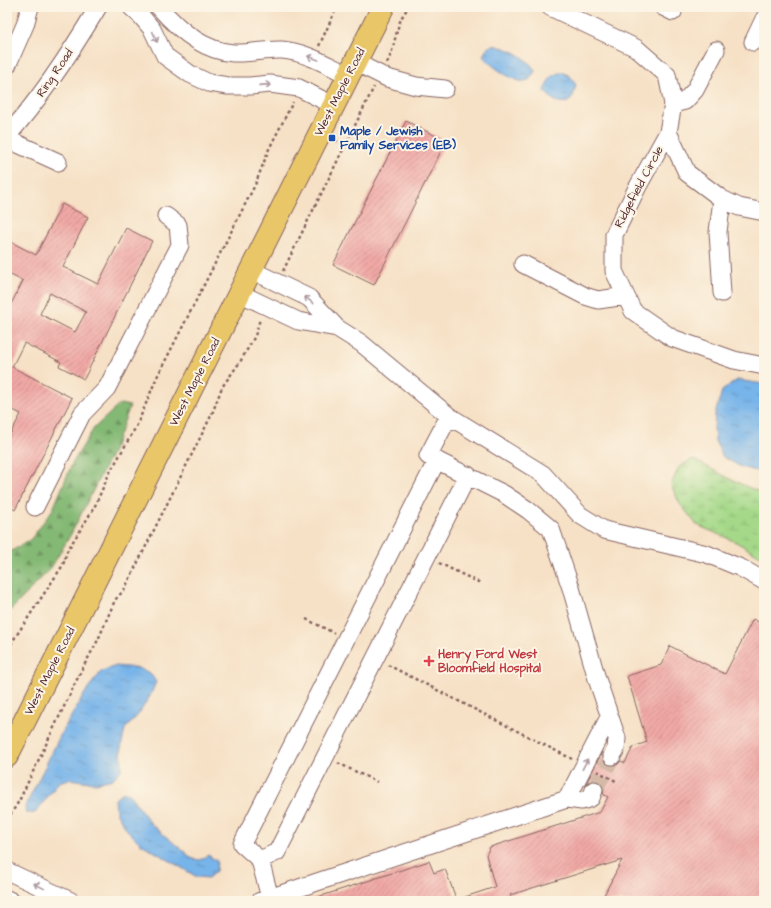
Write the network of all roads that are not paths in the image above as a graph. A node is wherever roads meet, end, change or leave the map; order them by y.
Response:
1 (30, 7) edge
2 (98, 7) edge
3 (131, 7) edge
4 (159, 7) edge
5 (383, 7) edge
6 (550, 7) edge
7 (764, 19) edge
8 (753, 42) dead end
9 (716, 50) dead end
10 (7, 66) edge
11 (352, 69) junction
12 (444, 89) dead end
13 (673, 104) junction
14 (333, 105) junction
15 (668, 132) junction
16 (7, 138) edge
17 (58, 162) dead end
18 (722, 199) junction
19 (764, 212) edge
20 (166, 216) dead end
21 (523, 264) dead end
22 (251, 270) junction
23 (239, 293) junction
24 (722, 293) dead end
25 (626, 296) junction
26 (336, 328) junction
27 (764, 366) edge
28 (449, 416) junction
29 (437, 460) junction
30 (468, 475) junction
31 (35, 507) dead end
32 (764, 581) edge
33 (610, 717) junction
34 (7, 756) edge
35 (612, 756) tunnel mouth
36 (594, 790) tunnel mouth
37 (567, 799) junction
38 (260, 860) junction
39 (7, 871) edge
40 (7, 899) edge
41 (265, 899) edge
42 (65, 900) edge
43 (11, 901) edge

1 - 10 street
2 - 16 street, Ring Road
3 -> 14 street
11 -> 4 street
5 - 11 main road, West Maple Road
6 - 13 street, Ridgefield Circle
7 - 8 street
9 - 13 street
11 - 12 street
11 - 14 main road, West Maple Road
13 - 15 street, Ridgefield Circle
14 - 22 main road, West Maple Road
15 - 18 street, Ridgefield Circle
15 - 25 street, Ridgefield Circle
16 - 17 street
18 - 19 street, Ridgefield Circle
18 - 24 street
20 - 31 street
21 - 25 street
22 - 23 main road, West Maple Road
26 -> 22 street
23 - 26 street
23 - 34 main road, West Maple Road
25 - 27 street, Ridgefield Circle
26 - 28 street
28 - 29 street
28 - 32 street
29 - 30 street
29 - 38 street
30 - 33 street
30 - 38 street
33 - 35 street
37 -> 33 street
36 - 37 street
37 - 41 street
38 - 41 street
42 -> 39 street
40 - 43 street

